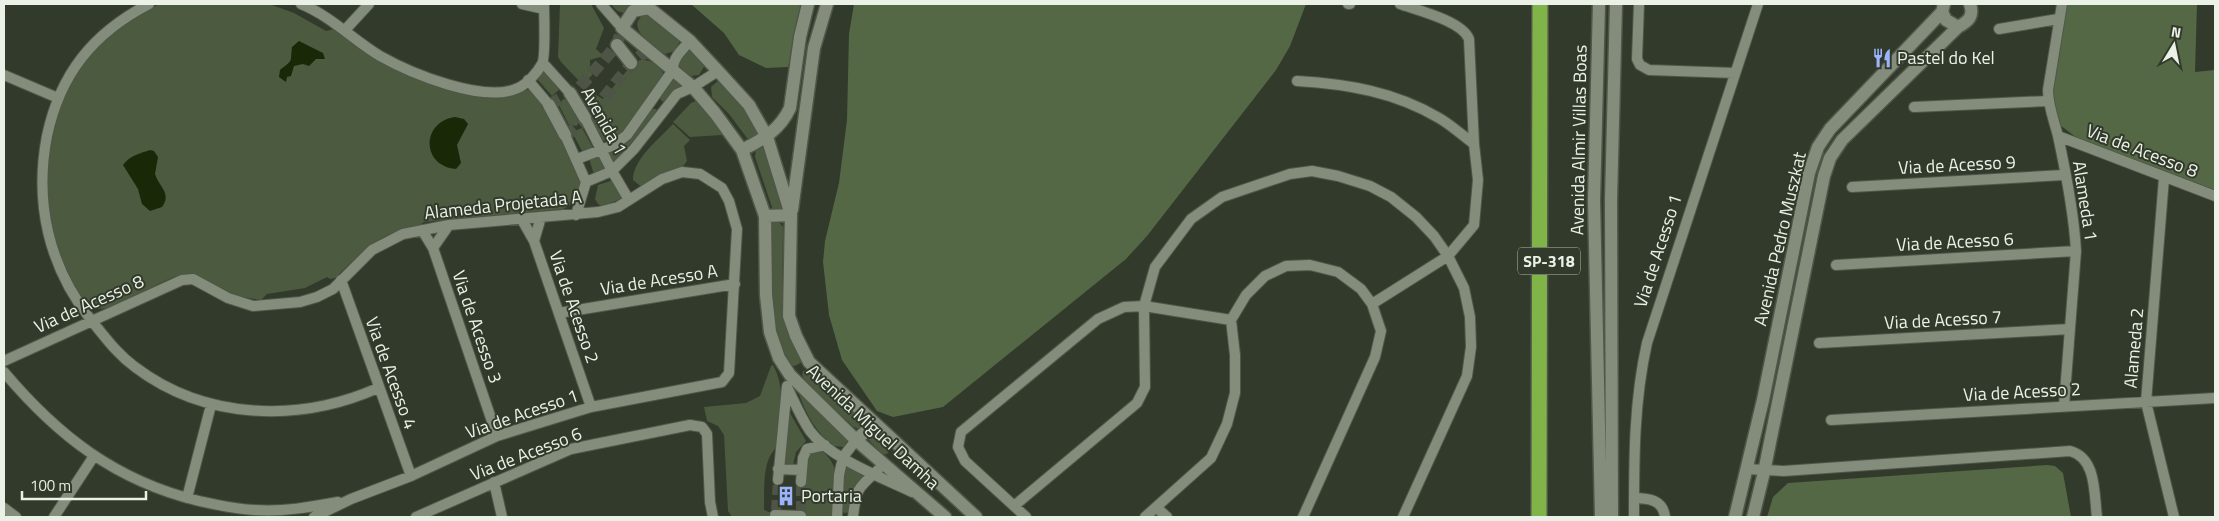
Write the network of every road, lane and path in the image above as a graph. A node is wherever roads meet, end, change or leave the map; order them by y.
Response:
1 (148, 4) edge
2 (301, 4) edge
3 (369, 4) edge
4 (522, 4) edge
5 (601, 4) edge
6 (808, 4) edge
7 (827, 4) edge
8 (1400, 4) edge
9 (1540, 4) edge
10 (1548, 4) edge
11 (1599, 4) edge
12 (1616, 4) edge
13 (1639, 4) edge
14 (1758, 4) edge
15 (1983, 4) edge
16 (2062, 4) edge
17 (647, 6) edge
18 (544, 7) edge
19 (1943, 8) edge
20 (1971, 9) edge
21 (2058, 19) junction
22 (1958, 27) junction
23 (622, 28) junction
24 (1999, 29) dead end
25 (345, 30) junction
26 (690, 41) junction
27 (617, 45) dead end
28 (543, 63) junction
29 (631, 63) dead end
30 (672, 70) junction
31 (718, 70) junction
32 (1735, 73) junction
33 (4, 75) edge
34 (528, 80) junction
35 (1297, 82) dead end
36 (693, 87) junction
37 (570, 93) joint
38 (58, 98) junction
39 (2048, 101) junction
40 (652, 102) junction
41 (549, 105) joint
42 (1914, 107) dead end
43 (665, 110) junction
44 (585, 118) joint
45 (565, 135) joint
46 (2058, 136) junction
47 (767, 137) junction
48 (1474, 144) junction
49 (600, 148) junction
50 (742, 150) junction
51 (577, 159) junction
52 (612, 171) junction
53 (2064, 175) junction
54 (2164, 178) junction
55 (586, 182) junction
56 (1852, 187) dead end
57 (2215, 196) edge
58 (629, 200) junction
59 (576, 215) junction
60 (791, 215) junction
61 (765, 216) junction
62 (541, 217) junction
63 (521, 218) junction
64 (449, 225) junction
65 (422, 230) junction
66 (534, 241) junction
67 (433, 248) junction
68 (2076, 251) junction
69 (1448, 256) junction
70 (1836, 265) dead end
71 (188, 278) joint
72 (341, 280) junction
73 (735, 284) junction
74 (1372, 304) junction
75 (1144, 306) junction
76 (559, 313) junction
77 (91, 320) junction
78 (1232, 320) junction
79 (2070, 329) junction
80 (1819, 343) dead end
81 (4, 361) edge
82 (809, 362) junction
83 (4, 372) edge
84 (788, 381) junction
85 (378, 388) junction
86 (2215, 398) edge
87 (2146, 402) junction
88 (211, 405) junction
89 (2064, 406) junction
90 (591, 407) junction
91 (1831, 420) dead end
92 (874, 424) junction
93 (497, 436) junction
94 (856, 440) junction
95 (825, 445) junction
96 (900, 448) junction
97 (94, 456) junction
98 (843, 458) junction
99 (885, 464) junction
100 (778, 469) junction
101 (1746, 469) junction
102 (802, 470) junction
103 (1764, 472) junction
104 (874, 474) junction
105 (411, 476) junction
106 (778, 480) tunnel mouth
107 (494, 482) junction
108 (801, 482) tunnel mouth
109 (923, 497) junction
110 (187, 498) junction
111 (1634, 498) junction
112 (351, 499) junction
113 (1014, 506) junction
114 (4, 508) edge
115 (1156, 508) junction
116 (237, 513) edge
117 (775, 514) edge
118 (801, 515) edge
119 (16, 517) edge
120 (54, 517) edge
121 (314, 517) edge
122 (416, 517) edge
123 (502, 517) edge
124 (713, 517) edge
125 (839, 517) edge
126 (852, 517) edge
127 (945, 517) edge
128 (976, 517) edge
129 (1026, 517) edge
130 (1145, 517) edge
131 (1167, 517) edge
132 (1303, 517) edge
133 (1403, 517) edge
134 (1539, 517) edge
135 (1548, 517) edge
136 (1601, 517) edge
137 (1612, 517) edge
138 (1634, 517) edge
139 (1665, 517) edge
140 (1735, 517) edge
141 (1753, 517) edge
142 (2097, 517) edge
143 (2174, 517) edge

1 - 38 street
2 - 25 street
3 - 25 street
4 - 18 street
5 - 23 street, Avenida Miguel Damha
6 - 47 street
7 - 60 street
8 - 48 street
9 - 134 highway, SP-318
10 - 135 highway, SP-318
11 - 136 street, Avenida Almir Villas Boas
12 - 137 street, Avenida Almir Villas Boas
13 - 32 street
14 - 32 street, Via de Acesso 1
15 - 20 street, Avenida Pedro Muszkat
16 - 21 street, Alameda 1
17 - 23 street
17 - 26 street, Avenida Miguel Damha
18 - 28 street
19 - 22 street
19 - 101 street, Avenida Pedro Muszkat
20 - 22 street, Avenida Pedro Muszkat
21 - 24 street
21 - 39 street, Alameda 1
22 - 103 street, Avenida Pedro Muszkat
23 - 30 street, Avenida Miguel Damha
25 - 34 street
26 - 30 street
26 - 31 street, Avenida Miguel Damha
27 - 29 street
28 - 34 street
28 - 37 street, Avenida 1
30 - 36 street, Avenida Miguel Damha
30 - 40 street
31 - 36 street
31 - 47 street, Avenida Miguel Damha
32 - 111 street, Via de Acesso 1
33 - 38 street
34 - 41 street
35 - 48 street
36 - 43 street
36 - 50 street, Avenida Miguel Damha
37 - 44 street, Avenida 1
38 - 77 street
39 - 42 street
39 - 46 street, Alameda 1
40 - 43 street
40 - 49 street
41 - 45 street
43 - 52 street
44 - 49 street, Avenida 1
45 - 51 street
46 - 53 street, Alameda 1
46 - 54 street, Via de Acesso 8
47 - 50 street
47 - 60 street, Avenida Miguel Damha
48 - 69 street
49 - 51 street
49 - 52 street, Avenida 1
50 - 61 street, Avenida Miguel Damha
51 - 55 street
52 - 55 street
52 - 58 street, Avenida 1
53 - 56 street, Via de Acesso 9
53 - 68 street, Alameda 1
54 - 57 street, Via de Acesso 8
54 - 87 street, Alameda 2
55 - 59 street
58 - 59 street, Alameda Projetada A
58 - 73 street, Alameda Projetada A
59 - 62 street, Alameda Projetada A
60 - 61 street
60 - 82 street, Avenida Miguel Damha
61 - 84 street, Avenida Miguel Damha
62 - 63 street, Alameda Projetada A
62 - 66 street
63 - 64 street, Alameda Projetada A
63 - 66 street, Via de Acesso 2
64 - 65 street, Alameda Projetada A
64 - 67 street
65 - 67 street, Via de Acesso 3
65 - 72 street, Alameda Projetada A
66 - 76 street, Via de Acesso 2
67 - 93 street, Via de Acesso 3
68 - 70 street, Via de Acesso 6
68 - 79 street, Alameda 1
69 - 74 street
69 - 75 street
69 - 133 street
71 - 72 street, Alameda Projetada A
71 - 77 street, Via de Acesso 8
72 - 85 street, Via de Acesso 4
73 - 76 street, Via de Acesso A
73 - 90 street, Via de Acesso 1
74 - 78 street
74 - 132 street
75 - 78 street
75 - 113 street
75 - 113 street
76 - 90 street, Via de Acesso 2
77 - 81 street, Via de Acesso 8
77 - 88 street
78 - 115 street
79 - 80 street, Via de Acesso 7
79 - 89 street, Alameda 1
82 - 84 street
82 - 92 street, Avenida Miguel Damha
83 - 97 street
84 - 94 street, Avenida Miguel Damha
84 - 95 street
84 - 100 street
85 - 88 street
85 - 105 street, Via de Acesso 4
86 - 87 street, Via de Acesso 2
87 - 89 street, Via de Acesso 2
87 - 143 street, Alameda 2
88 - 110 street
89 - 91 street, Via de Acesso 2
90 - 93 street, Via de Acesso 1
92 - 94 street
92 - 96 street, Avenida Miguel Damha
93 - 105 street, Via de Acesso 1
94 - 98 street
94 - 99 street, Avenida Miguel Damha
95 - 98 street
95 - 102 street
96 - 99 street
96 - 128 street, Avenida Miguel Damha
97 - 110 street
97 - 120 street
98 - 104 street
98 - 125 street
99 - 104 street
99 - 109 street, Avenida Miguel Damha
100 - 102 street
100 - 106 street
101 - 103 street
101 - 140 street, Avenida Pedro Muszkat
102 - 108 street
103 - 141 street, Avenida Pedro Muszkat
103 - 142 street
104 - 109 street
104 - 126 street
105 - 112 street, Via de Acesso 1
107 - 122 street, Via de Acesso 6
107 - 123 street
107 - 124 street, Via de Acesso 6
109 - 127 street, Avenida Miguel Damha
110 - 116 street
111 - 138 street, Via de Acesso 1
111 - 139 street
112 - 116 street
112 - 121 street, Via de Acesso 1
113 - 129 street
114 - 119 street
115 - 130 street
115 - 131 street
117 - 118 street

